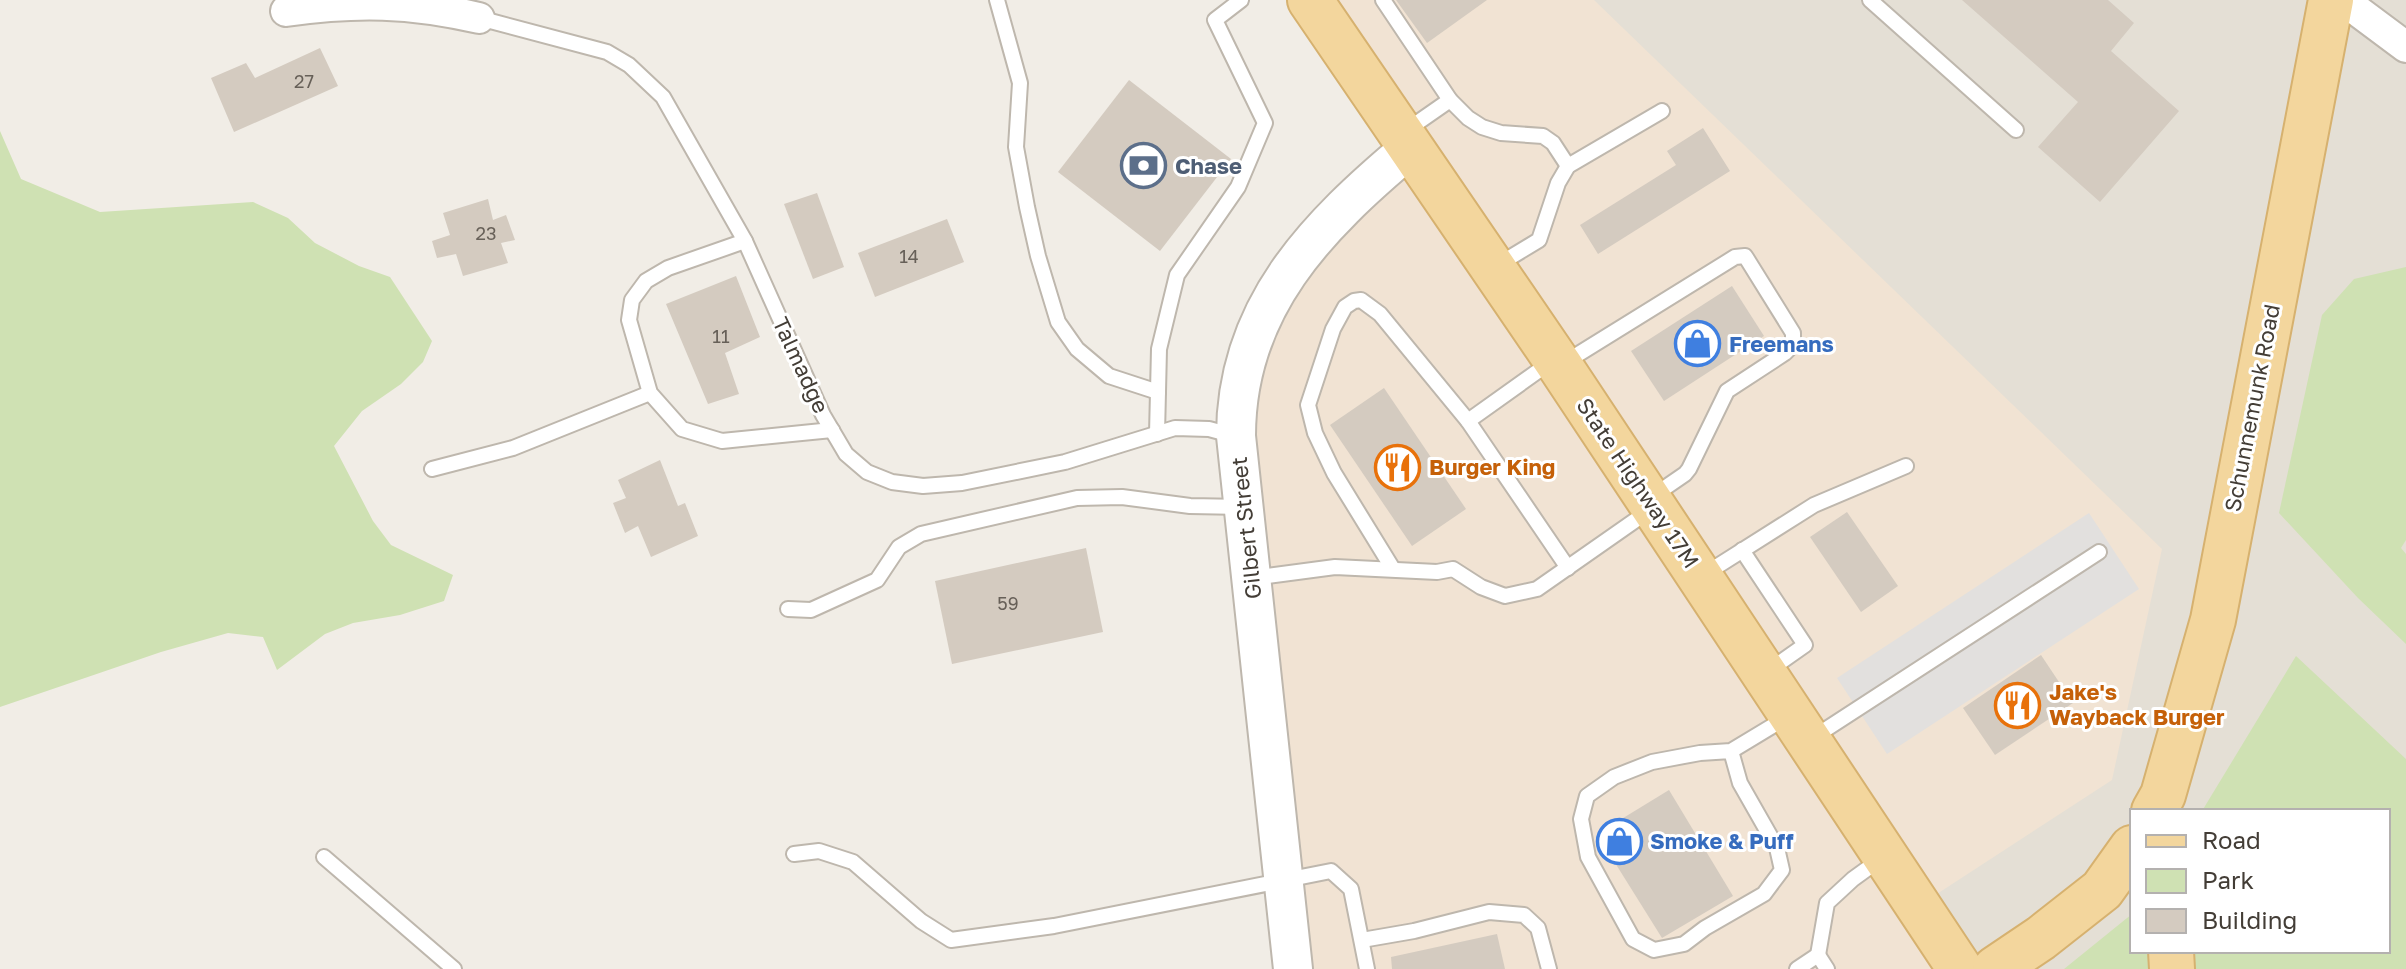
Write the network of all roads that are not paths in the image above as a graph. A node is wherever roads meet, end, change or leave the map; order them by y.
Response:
1 (997, 0) edge
2 (1241, 0) edge
3 (1310, 0) edge
4 (1383, 0) edge
5 (1870, 0) edge
6 (2331, 0) edge
7 (2343, 0) edge
8 (286, 11) dead end
9 (479, 18) joint
10 (2406, 47) edge
11 (1450, 100) junction
12 (1662, 111) dead end
13 (2016, 130) dead end
14 (1405, 141) junction
15 (1568, 166) junction
16 (745, 241) junction
17 (1492, 268) junction
18 (1558, 362) junction
19 (1158, 392) junction
20 (650, 393) junction
21 (1468, 421) junction
22 (832, 430) junction
23 (1157, 434) junction
24 (1236, 436) junction
25 (1906, 466) dead end
26 (432, 469) dead end
27 (1652, 503) junction
28 (1243, 507) junction
29 (1742, 550) junction
30 (2099, 552) dead end
31 (1568, 568) junction
32 (1393, 569) junction
33 (1701, 577) junction
34 (1251, 578) junction
35 (788, 609) dead end
36 (1765, 673) junction
37 (1801, 726) junction
38 (1731, 751) junction
39 (2161, 806) edge
40 (2130, 851) edge
41 (794, 854) dead end
42 (1886, 856) junction
43 (324, 857) dead end
44 (1284, 879) junction
45 (1362, 940) junction
46 (1818, 955) junction
47 (454, 969) edge
48 (1293, 969) edge
49 (1367, 969) edge
50 (1549, 969) edge
51 (1797, 969) edge
52 (1827, 969) edge
53 (1960, 969) edge
54 (1995, 969) edge

1 - 19 lane
2 - 19 lane
3 - 14 main road, State Highway 17M
4 - 11 lane
5 - 13 lane
6 - 39 main road, Schunnemunk Road
7 - 10 street
8 - 9 street
9 - 16 lane, Talmadge
11 - 14 lane
11 - 15 lane
12 - 15 lane
14 - 17 main road, State Highway 17M
14 - 24 street, Gilbert Street
15 - 17 lane
16 - 20 lane
16 - 22 lane, Talmadge
17 - 18 main road, State Highway 17M
18 - 21 lane
18 - 27 main road, State Highway 17M
18 - 27 lane
19 - 23 lane
20 - 22 lane
20 - 26 lane
21 - 31 lane
21 - 32 lane
22 - 23 lane, Talmadge
23 - 24 lane, Talmadge
24 - 28 street, Gilbert Street
25 - 29 lane
27 - 31 lane
27 - 33 main road, State Highway 17M
28 - 34 street, Gilbert Street
28 - 35 lane
29 - 33 lane
29 - 36 lane
30 - 37 lane
31 - 32 lane
32 - 34 lane
33 - 36 main road, State Highway 17M
34 - 44 street, Gilbert Street
36 - 37 main road, State Highway 17M
37 - 38 lane
37 - 42 main road, State Highway 17M
38 - 38 lane
40 - 54 main road
41 - 44 lane
42 - 46 lane
42 - 53 main road, State Highway 17M
43 - 47 lane
44 - 45 lane
44 - 48 street, Gilbert Street
45 - 49 lane
45 - 50 lane
46 - 51 lane
46 - 52 lane

